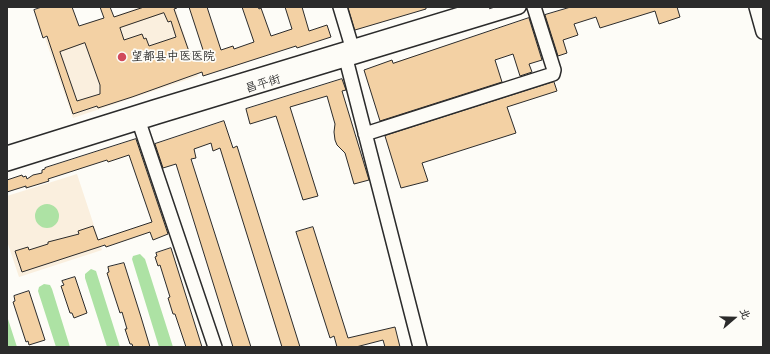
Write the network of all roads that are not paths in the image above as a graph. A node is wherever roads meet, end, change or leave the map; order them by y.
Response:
1 (340, 7) edge
2 (483, 7) edge
3 (519, 7) edge
4 (534, 7) edge
5 (756, 7) edge
6 (763, 32) edge
7 (352, 47) junction
8 (346, 60) junction
9 (140, 122) junction
10 (365, 134) junction
11 (7, 153) edge
12 (7, 164) edge
13 (215, 347) edge
14 (420, 347) edge

1 - 7 street
2 - 7 street, 昌平街
3 - 8 street, 昌平街
4 - 10 street
5 - 6 street
7 - 11 street, 昌平街
8 - 9 street, 昌平街
8 - 10 street
9 - 12 street, 昌平街
9 - 13 street
10 - 14 street

